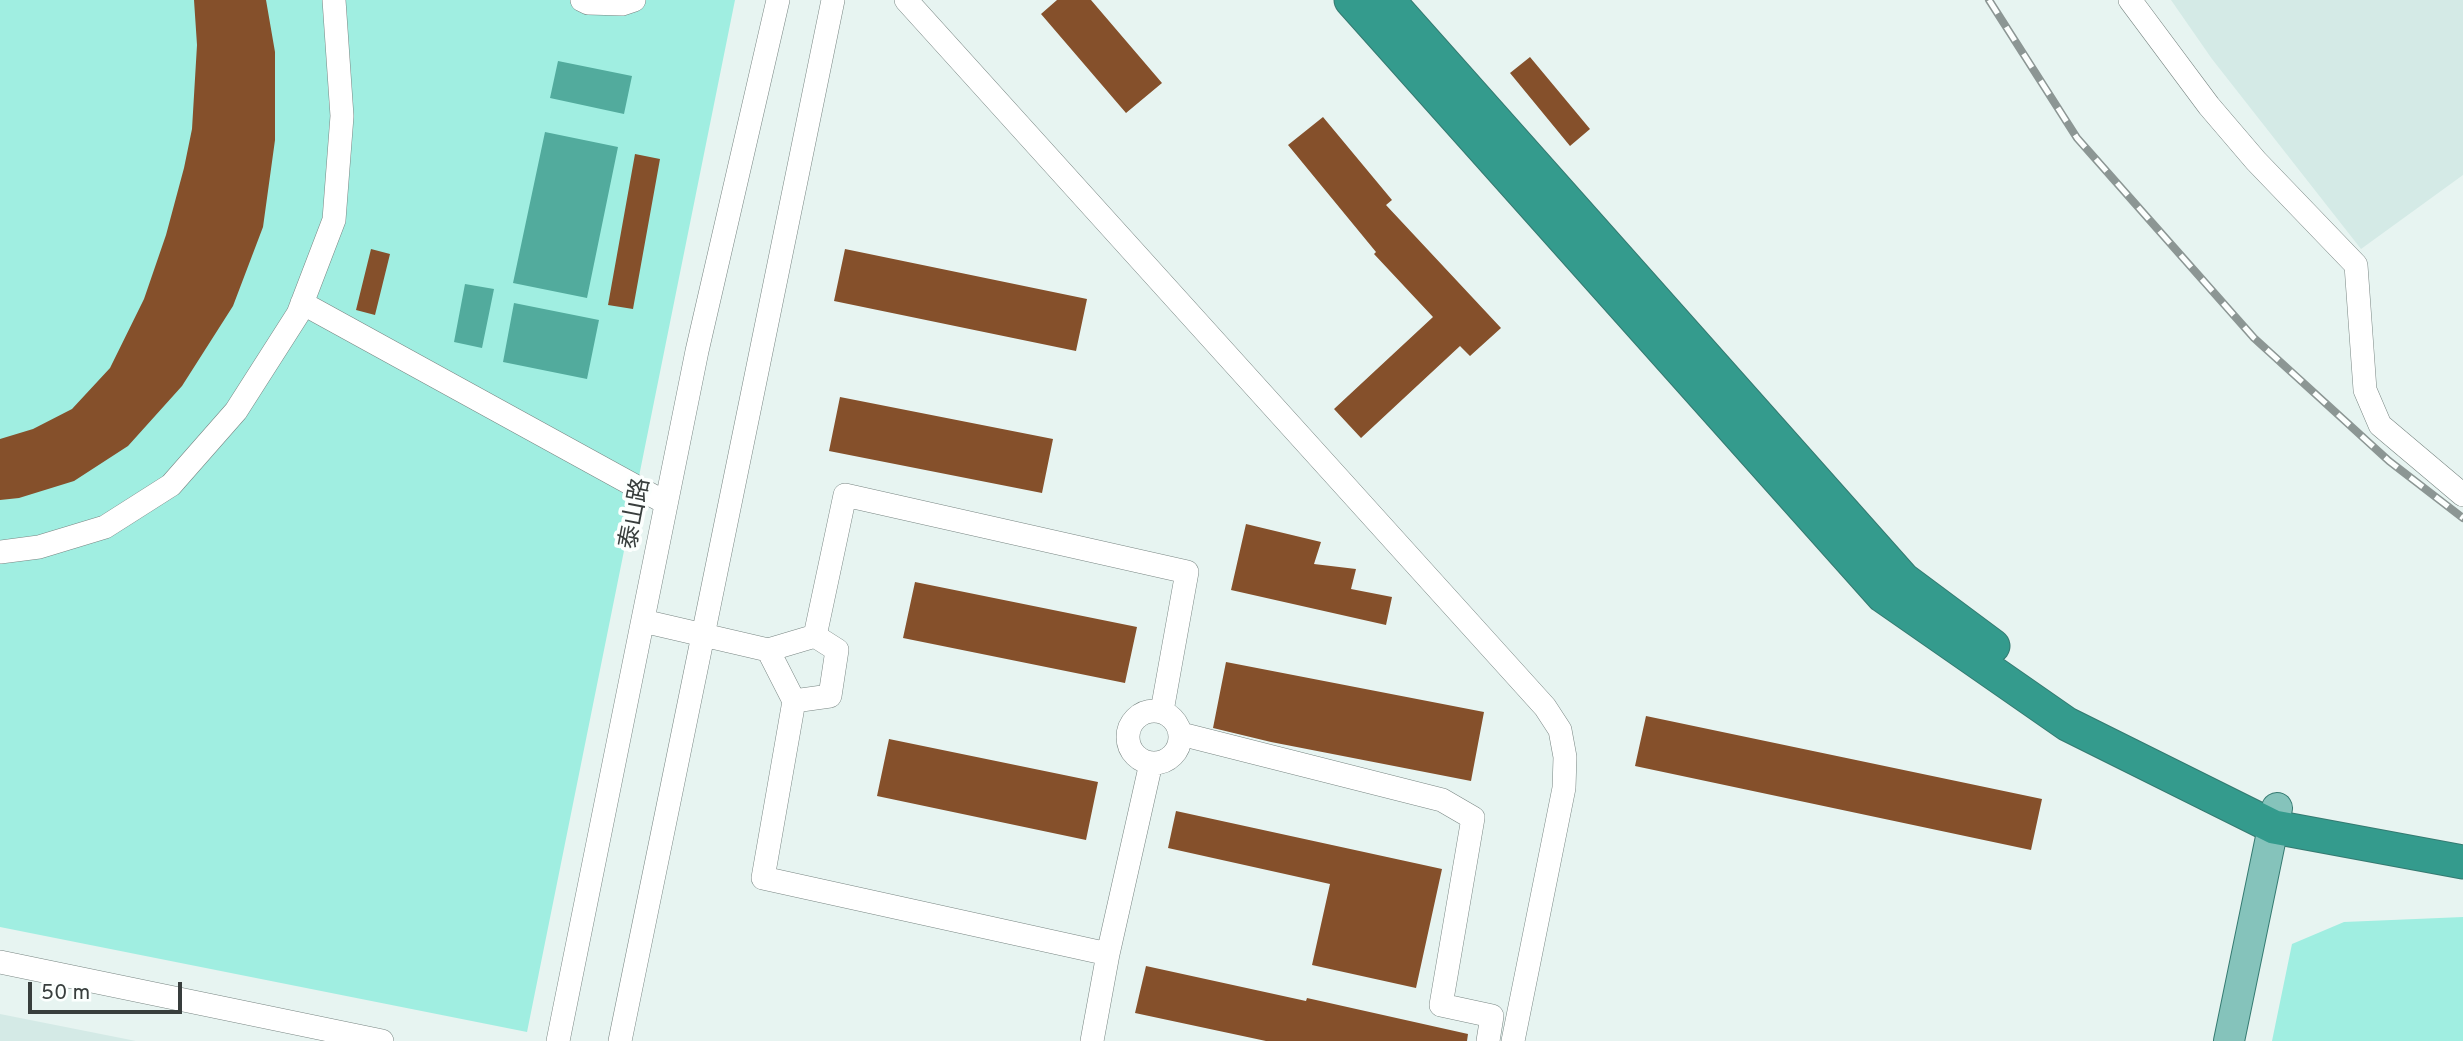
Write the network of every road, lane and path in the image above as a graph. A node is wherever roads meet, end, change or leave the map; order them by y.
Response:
1 (334, 0) edge
2 (582, 0) edge
3 (634, 0) edge
4 (778, 0) edge
5 (833, 0) edge
6 (906, 0) edge
7 (1351, 0) edge
8 (1388, 0) edge
9 (2130, 0) edge
10 (302, 303) junction
11 (2463, 495) edge
12 (666, 503) junction
13 (0, 552) edge
14 (643, 621) junction
15 (703, 634) junction
16 (815, 636) junction
17 (768, 650) junction
18 (794, 701) junction
19 (1162, 711) junction
20 (1181, 734) junction
21 (1151, 763) junction
22 (2284, 819) junction
23 (2463, 862) edge
24 (1108, 954) junction
25 (0, 962) edge
26 (382, 1041) edge
27 (558, 1041) edge
28 (620, 1041) edge
29 (1092, 1041) edge
30 (1488, 1041) edge
31 (1513, 1041) edge
32 (2229, 1041) edge
33 (2246, 1041) edge

1 - 10 street
2 - 3 street
4 - 12 street, 泰山路
5 - 15 street
6 - 31 street
7 - 22 highway
8 - 22 highway
9 - 11 street
10 - 12 street
10 - 13 street
12 - 14 street, 泰山路
14 - 15 street
14 - 27 street, 泰山路
15 - 17 street
15 - 28 street
16 - 17 street
16 - 18 street
16 - 19 street
17 - 18 street
18 - 24 street
19 - 20 street
19 - 21 street
20 - 21 street
20 - 30 street
21 - 24 street
22 - 23 highway
22 - 32 main road
22 - 33 main road
24 - 29 street
25 - 26 street

